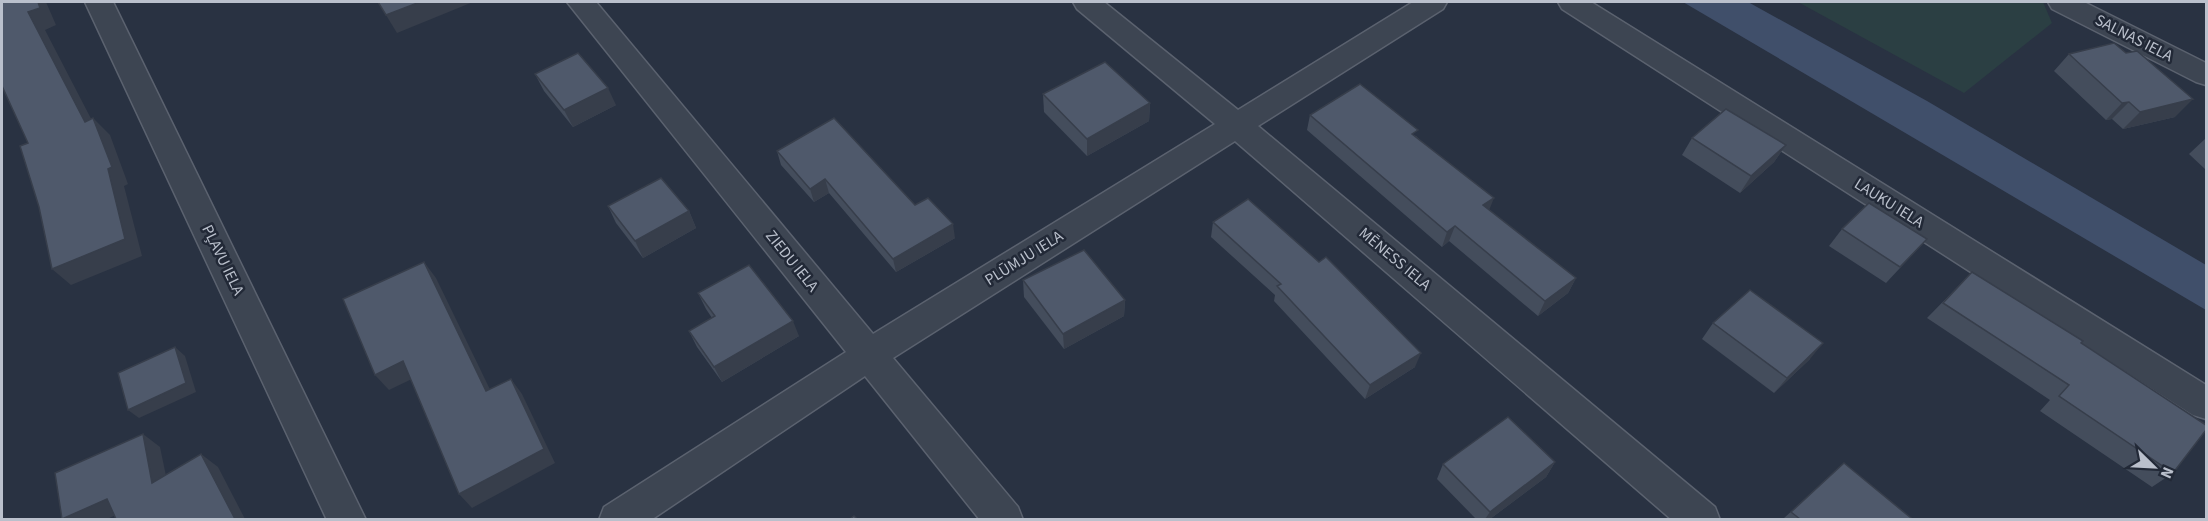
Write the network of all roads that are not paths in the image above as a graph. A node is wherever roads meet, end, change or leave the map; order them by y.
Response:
1 (99, 2) edge
2 (581, 2) edge
3 (1087, 2) edge
4 (1433, 2) edge
5 (1572, 2) edge
6 (2062, 2) edge
7 (2206, 75) edge
8 (1238, 126) junction
9 (869, 355) junction
10 (2206, 404) edge
11 (347, 519) edge
12 (618, 519) edge
13 (1004, 519) edge
14 (1701, 519) edge

1 - 11 street, PĻAVU IELA
2 - 9 street, ZIEDU IELA
3 - 8 street, MĒNESS IELA
4 - 8 street, PLŪMJU IELA
5 - 10 street, LAUKU IELA
6 - 7 street, SALNAS IELA
8 - 9 street, PLŪMJU IELA
8 - 14 street, MĒNESS IELA
9 - 12 street, PLŪMJU IELA
9 - 13 street, ZIEDU IELA

